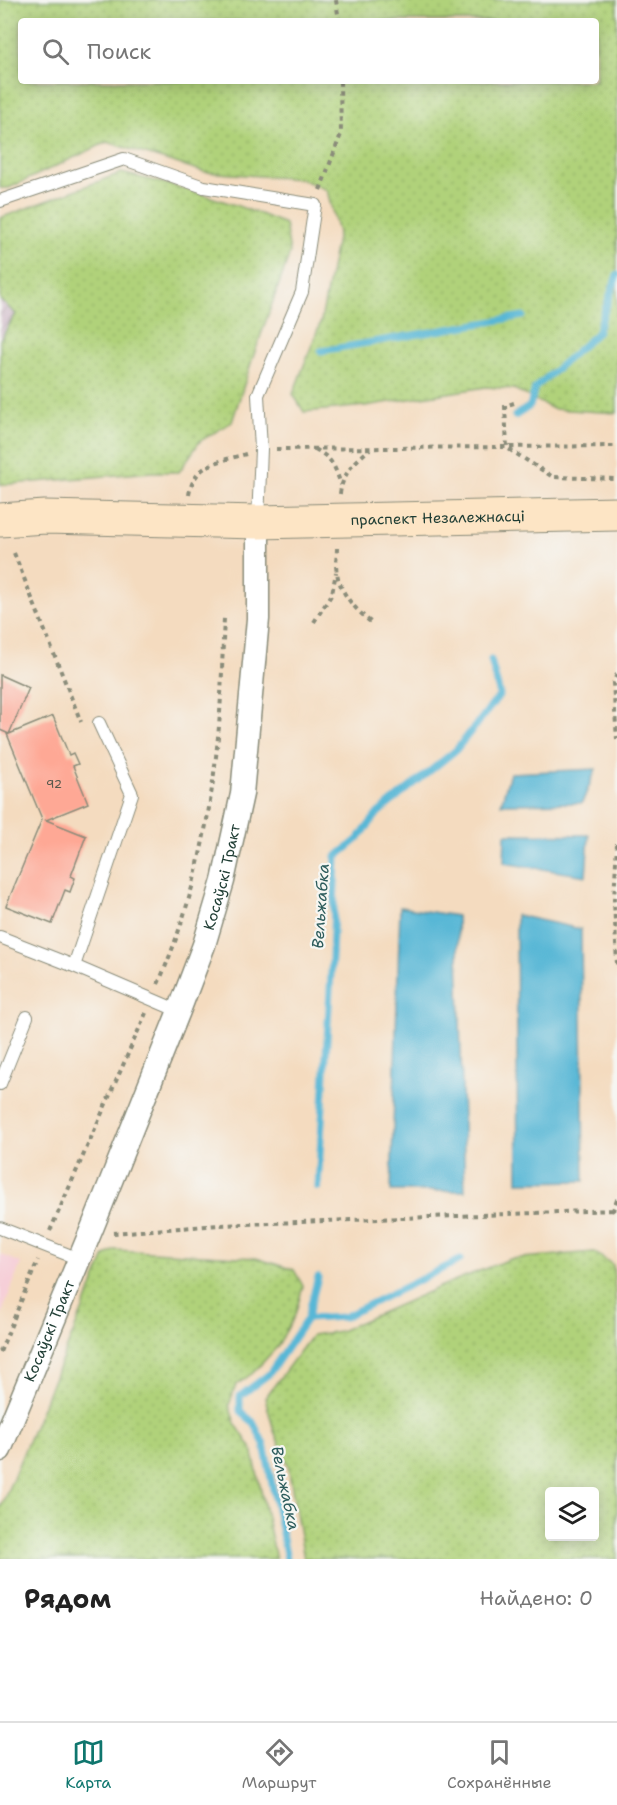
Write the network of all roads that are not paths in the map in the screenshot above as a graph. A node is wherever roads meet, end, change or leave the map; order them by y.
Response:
1 (0, 201) edge
2 (617, 514) edge
3 (0, 520) edge
4 (258, 522) junction
5 (99, 723) road end
6 (0, 936) edge
7 (74, 966) junction
8 (179, 1011) junction
9 (27, 1017) dead end
10 (0, 1084) edge
11 (0, 1228) edge
12 (79, 1259) junction
13 (0, 1450) edge

1 - 4 lane
2 - 4 main road, праспект Незалежнасці
3 - 4 main road
4 - 8 street, Косаўскі Тракт
5 - 7 lane
6 - 7 lane
7 - 8 lane
8 - 12 street, Косаўскі Тракт
9 - 10 lane
11 - 12 lane
12 - 13 street, Косаўскі Тракт

